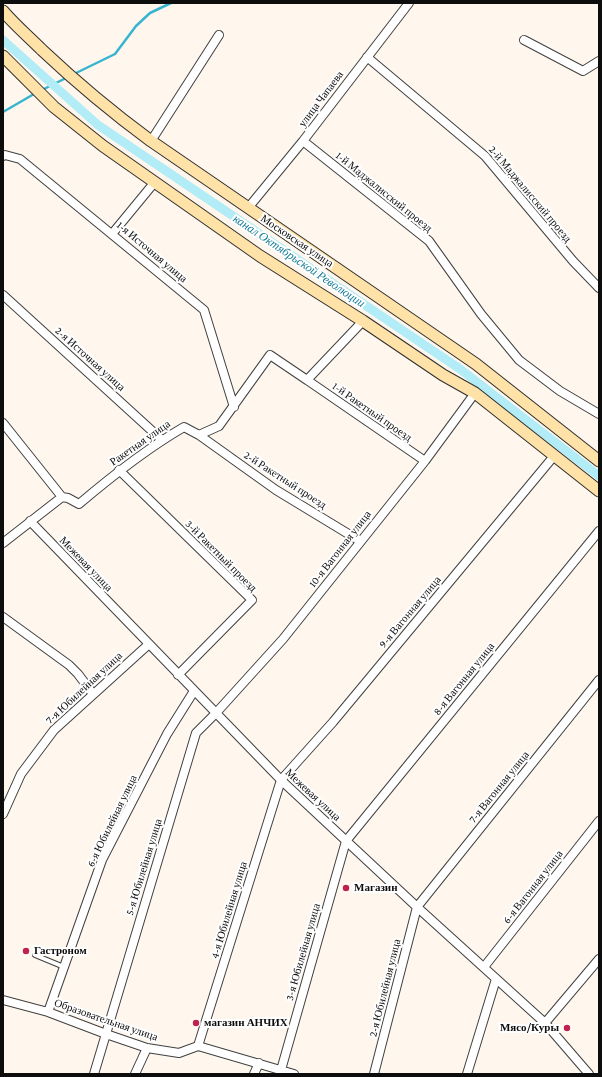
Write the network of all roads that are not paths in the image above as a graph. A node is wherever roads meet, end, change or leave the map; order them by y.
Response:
1 (409, 3) edge
2 (3, 11) edge
3 (219, 35) dead end
4 (524, 40) dead end
5 (3, 56) edge
6 (367, 57) junction
7 (599, 60) edge
8 (151, 141) junction
9 (303, 141) junction
10 (3, 156) edge
11 (154, 183) junction
12 (248, 208) junction
13 (112, 234) junction
14 (599, 288) edge
15 (3, 295) edge
16 (362, 321) junction
17 (307, 380) junction
18 (474, 393) junction
19 (234, 407) junction
20 (599, 414) edge
21 (3, 423) edge
22 (199, 435) junction
23 (162, 440) junction
24 (554, 456) junction
25 (425, 461) junction
26 (599, 461) edge
27 (119, 470) junction
28 (599, 491) edge
29 (62, 497) junction
30 (30, 521) junction
31 (599, 531) edge
32 (360, 541) junction
33 (3, 543) edge
34 (3, 617) edge
35 (149, 644) junction
36 (178, 675) junction
37 (599, 680) edge
38 (194, 691) junction
39 (93, 694) junction
40 (216, 713) junction
41 (280, 780) junction
42 (3, 814) edge
43 (599, 821) edge
44 (346, 841) junction
45 (417, 907) junction
46 (35, 955) dead end
47 (599, 959) edge
48 (484, 967) junction
49 (64, 968) junction
50 (496, 979) junction
51 (3, 1000) edge
52 (48, 1012) junction
53 (545, 1023) junction
54 (106, 1034) junction
55 (198, 1046) junction
56 (147, 1048) junction
57 (259, 1063) junction
58 (281, 1070) junction
59 (94, 1074) edge
60 (135, 1074) edge
61 (254, 1074) edge
62 (294, 1074) edge
63 (374, 1074) edge
64 (467, 1074) edge
65 (589, 1074) edge

1 - 6 street, улица Чапаева
2 - 8 main road, Московская улица
3 - 8 street
4 - 7 street
5 - 11 main road
6 - 9 street, улица Чапаева
6 - 14 street, 2-й Маджалисский проезд
8 - 12 main road, Московская улица
9 - 12 street, улица Чапаева
9 - 20 street, 1-й Маджалисский проезд
10 - 13 street, 1-я Источная улица
11 - 13 street
11 - 16 main road
12 - 26 main road, Московская улица
13 - 19 street, 1-я Источная улица
15 - 23 street, 2-я Источная улица
16 - 17 street
16 - 18 main road
17 - 19 street
17 - 25 street, 1-й Ракетный проезд
18 - 24 main road
18 - 25 street, 10-я Вагонная улица
19 - 22 street
21 - 29 street
22 - 23 street, Ракетная улица
22 - 32 street, 2-й Ракетный проезд
23 - 27 street, Ракетная улица
24 - 28 main road
24 - 41 street, 9-я Вагонная улица
25 - 32 street, 10-я Вагонная улица
27 - 29 street, Ракетная улица
27 - 36 street, 3-й Ракетный проезд
29 - 30 street
30 - 33 street
30 - 35 street, Межевая улица
31 - 44 street, 8-я Вагонная улица
32 - 40 street, 10-я Вагонная улица
34 - 39 street
35 - 36 street, Межевая улица
35 - 39 street, 7-я Юбилейная улица
36 - 38 street, Межевая улица
37 - 45 street, 7-я Вагонная улица
38 - 40 street, Межевая улица
38 - 49 street, 6-я Юбилейная улица
39 - 42 street, 7-я Юбилейная улица
40 - 41 street, Межевая улица
40 - 54 street, 5-я Юбилейная улица
41 - 44 street, Межевая улица
41 - 55 street, 4-я Юбилейная улица
43 - 48 street, 6-я Вагонная улица
44 - 45 street, Межевая улица
44 - 58 street, 3-я Юбилейная улица
45 - 48 street, Межевая улица
45 - 63 street, 2-я Юбилейная улица
46 - 49 lane
47 - 53 street
48 - 50 street, Межевая улица
49 - 52 street, 6-я Юбилейная улица
50 - 53 street, Межевая улица
50 - 64 street
51 - 52 street, Образовательная улица
52 - 54 street, Образовательная улица
53 - 65 street, Межевая улица
54 - 56 street, Образовательная улица
54 - 59 street, 5-я Юбилейная улица
55 - 56 street, Образовательная улица
55 - 57 street
56 - 60 street
57 - 58 street
57 - 61 street
58 - 62 street

